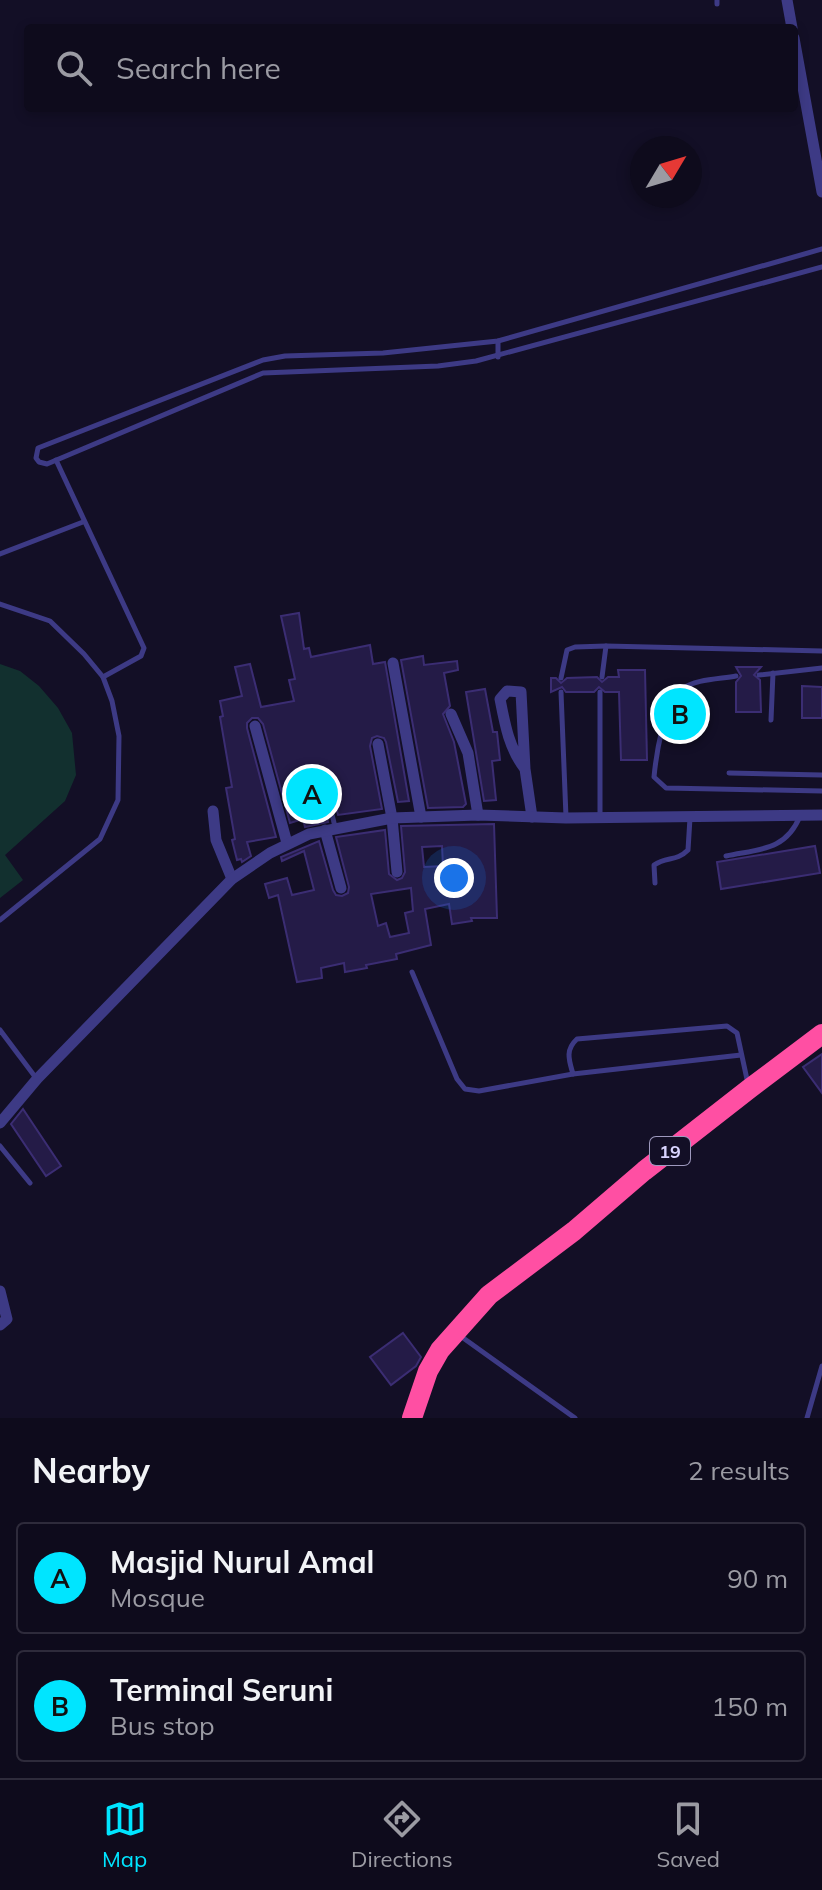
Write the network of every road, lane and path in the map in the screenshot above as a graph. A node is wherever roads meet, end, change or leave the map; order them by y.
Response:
1 (787, 0) edge
2 (791, 24) edge
3 (798, 60) edge
4 (822, 192) edge
5 (822, 249) edge
6 (822, 267) edge
7 (498, 341) junction
8 (498, 357) junction
9 (56, 460) junction
10 (83, 522) junction
11 (0, 554) edge
12 (0, 604) edge
13 (606, 646) junction
14 (822, 651) edge
15 (393, 663) dead end
16 (822, 668) edge
17 (773, 673) junction
18 (759, 675) dead end
19 (736, 676) dead end
20 (103, 677) junction
21 (602, 677) dead end
22 (561, 678) dead end
23 (561, 692) dead end
24 (600, 692) dead end
25 (451, 714) dead end
26 (771, 720) dead end
27 (255, 726) dead end
28 (378, 744) dead end
29 (525, 769) junction
30 (729, 773) dead end
31 (822, 775) edge
32 (326, 789) dead end
33 (822, 791) edge
34 (213, 811) dead end
35 (478, 815) junction
36 (801, 815) junction
37 (822, 815) edge
38 (421, 817) junction
39 (532, 817) junction
40 (690, 817) junction
41 (392, 818) junction
42 (566, 818) junction
43 (600, 818) junction
44 (330, 829) junction
45 (287, 843) junction
46 (726, 856) dead end
47 (397, 872) dead end
48 (232, 879) junction
49 (655, 883) dead end
50 (341, 888) dead end
51 (0, 920) edge
52 (412, 972) dead end
53 (0, 1030) edge
54 (822, 1034) edge
55 (741, 1055) junction
56 (573, 1074) junction
57 (37, 1079) junction
58 (749, 1089) junction
59 (0, 1123) edge
60 (0, 1146) edge
61 (30, 1183) dead end
62 (0, 1291) edge
63 (0, 1325) edge
64 (455, 1332) junction
65 (822, 1366) edge
66 (412, 1418) edge
67 (575, 1418) edge
68 (807, 1418) edge

1 - 2 street
3 - 4 street
5 - 7 lane
6 - 8 lane
7 - 8 lane
7 - 9 lane
8 - 9 lane
9 - 10 lane
10 - 11 lane
10 - 20 lane
12 - 20 lane
13 - 14 lane
13 - 21 lane
13 - 22 lane
15 - 38 street
16 - 17 lane
17 - 18 lane
17 - 26 lane
19 - 33 lane
20 - 51 lane
23 - 42 lane
24 - 43 lane
25 - 35 street
27 - 45 street
28 - 41 street
29 - 29 street
29 - 39 street
30 - 31 lane
32 - 44 lane
34 - 48 street
35 - 38 street
35 - 39 street
36 - 37 street
36 - 40 street
36 - 46 lane
38 - 41 street
39 - 42 street
40 - 43 street
40 - 49 lane
41 - 44 street
41 - 47 street
42 - 43 street
44 - 45 street
44 - 50 street
45 - 48 street
48 - 57 street
52 - 56 lane
53 - 57 lane
54 - 58 highway, 19
55 - 56 lane
55 - 56 lane
55 - 58 lane
57 - 59 street
58 - 64 highway, 19
60 - 61 lane
62 - 63 street
64 - 66 highway, 19
64 - 67 lane
65 - 68 lane

